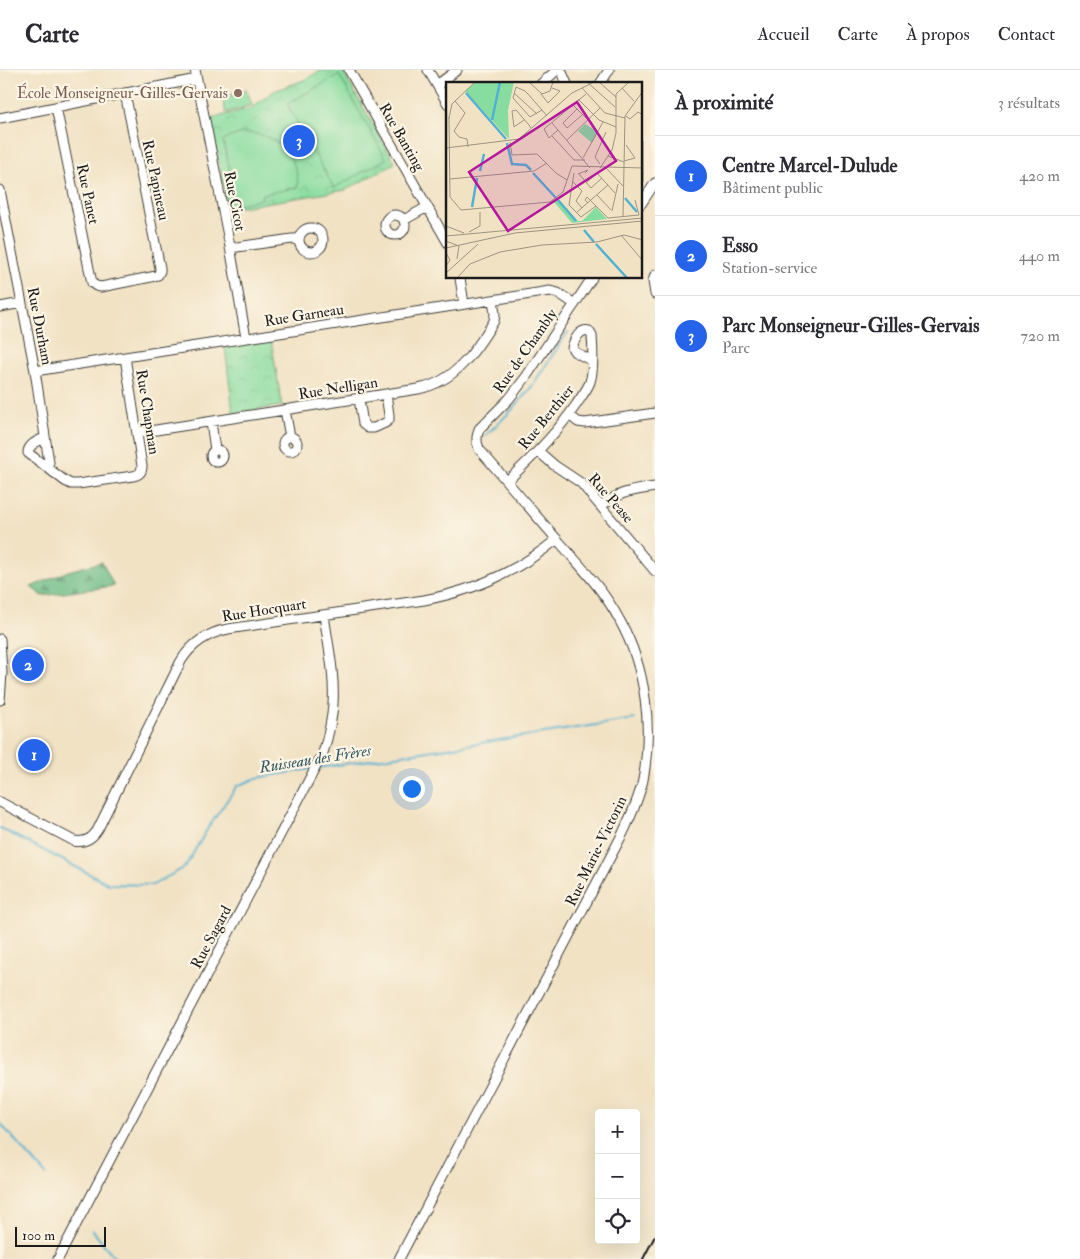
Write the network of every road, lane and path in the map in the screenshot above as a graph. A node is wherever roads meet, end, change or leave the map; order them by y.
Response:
1 (349, 70) edge
2 (428, 70) edge
3 (457, 70) edge
4 (559, 70) edge
5 (609, 70) edge
6 (196, 74) edge
7 (544, 82) edge
8 (566, 82) edge
9 (601, 82) edge
10 (437, 86) junction
11 (125, 93) junction
12 (446, 101) edge
13 (56, 106) junction
14 (0, 118) edge
15 (655, 183) edge
16 (0, 190) edge
17 (642, 202) edge
18 (427, 207) junction
19 (404, 220) dead end
20 (298, 239) dead end
21 (446, 240) edge
22 (230, 248) junction
23 (655, 276) edge
24 (460, 279) edge
25 (591, 279) edge
26 (94, 285) joint
27 (655, 294) edge
28 (493, 300) junction
29 (22, 303) junction
30 (464, 304) junction
31 (575, 304) junction
32 (0, 307) edge
33 (246, 338) junction
34 (125, 357) junction
35 (592, 361) dead end
36 (35, 371) junction
37 (386, 394) junction
38 (359, 399) junction
39 (285, 410) junction
40 (655, 412) edge
41 (569, 416) junction
42 (211, 422) junction
43 (137, 433) junction
44 (290, 437) dead end
45 (477, 437) joint
46 (46, 438) junction
47 (215, 450) dead end
48 (538, 451) junction
49 (47, 468) junction
50 (506, 481) junction
51 (655, 487) edge
52 (601, 506) junction
53 (557, 539) junction
54 (655, 571) edge
55 (324, 615) junction
56 (0, 639) edge
57 (1, 682) edge
58 (0, 700) edge
59 (0, 802) edge
60 (58, 1259) edge
61 (399, 1259) edge

1 - 18 street, Rue Banting
2 - 10 street
3 - 10 street
4 - 7 street
4 - 8 street
5 - 9 street
6 - 11 street
6 - 22 street, Rue Cicot
10 - 12 street
11 - 13 street
11 - 26 street, Rue Papineau
13 - 14 street
13 - 26 street, Rue Panet
15 - 17 street
16 - 29 street, Rue Durham
18 - 19 street
18 - 21 street, Rue Banting
20 - 22 street
22 - 33 street, Rue Cicot
23 - 27 street
24 - 30 street
25 - 31 street, Rue de Chambly
28 - 30 street, Rue Garneau
28 - 31 street, Rue Garneau
28 - 37 street, Rue Nelligan
29 - 32 street
29 - 36 street, Rue Durham
30 - 33 street, Rue Garneau
31 - 45 street, Rue de Chambly
33 - 34 street, Rue Garneau
34 - 36 street, Rue Garneau
34 - 43 street, Rue Chapman
35 - 41 street, Rue Berthier
36 - 46 street, Rue Durham
37 - 38 street, Rue Nelligan
37 - 38 street
38 - 39 street, Rue Nelligan
39 - 42 street, Rue Nelligan
39 - 44 street
40 - 41 street
41 - 48 street, Rue Berthier
42 - 43 street, Rue Nelligan
42 - 47 street
43 - 49 street, Rue Chapman
45 - 50 street, Rue Marie-Victorin
46 - 49 street, Rue Durham
46 - 49 street, Rue Chapman
48 - 50 street, Rue Berthier
48 - 52 street, Rue Pease
50 - 53 street, Rue Marie-Victorin
51 - 52 street
52 - 54 street, Rue Pease
53 - 55 street, Rue Hocquart
53 - 61 street, Rue Marie-Victorin
55 - 59 street, Rue Hocquart
55 - 60 street, Rue Sagard
56 - 57 street
57 - 58 street

